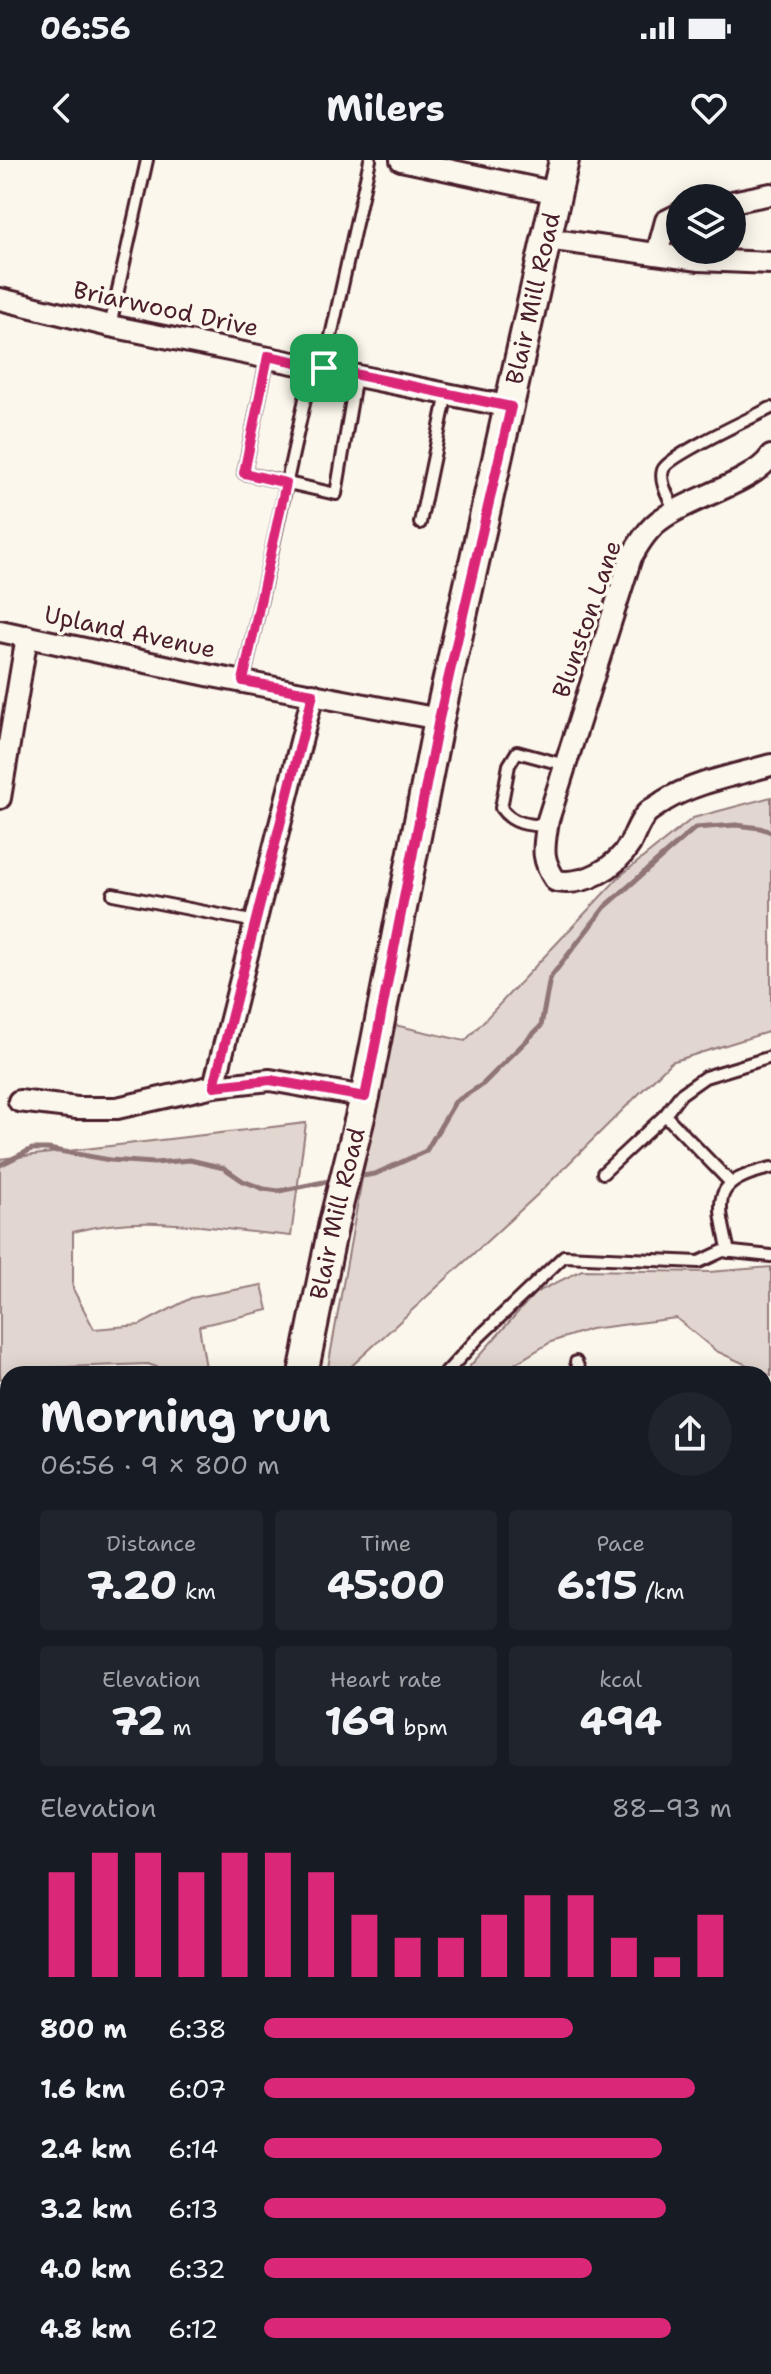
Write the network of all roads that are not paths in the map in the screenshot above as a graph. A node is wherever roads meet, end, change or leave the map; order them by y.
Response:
1 (147, 160) edge
2 (370, 160) edge
3 (401, 160) edge
4 (564, 160) edge
5 (434, 163) edge
6 (557, 193) junction
7 (771, 194) edge
8 (746, 199) edge
9 (666, 221) edge
10 (547, 239) junction
11 (657, 254) junction
12 (771, 263) edge
13 (0, 299) edge
14 (110, 326) junction
15 (268, 356) junction
16 (318, 367) junction
17 (356, 375) junction
18 (447, 393) junction
19 (511, 407) junction
20 (771, 408) edge
21 (771, 456) edge
22 (286, 483) junction
23 (675, 511) junction
24 (420, 523) dead end
25 (0, 631) edge
26 (27, 636) junction
27 (243, 681) junction
28 (313, 694) junction
29 (439, 719) junction
30 (565, 765) junction
31 (771, 765) edge
32 (0, 798) edge
33 (547, 823) junction
34 (113, 894) dead end
35 (256, 922) junction
36 (771, 1057) edge
37 (214, 1086) junction
38 (365, 1097) junction
39 (19, 1101) dead end
40 (665, 1115) junction
41 (771, 1168) edge
42 (603, 1173) dead end
43 (730, 1182) junction
44 (729, 1252) junction
45 (771, 1256) edge
46 (576, 1362) dead end
47 (305, 1366) edge
48 (452, 1366) edge
49 (578, 1366) edge

1 - 14 lane
2 - 16 lane
3 - 5 street
4 - 6 main road, Blair Mill Road
5 - 6 street
6 - 10 main road, Blair Mill Road
7 - 8 street
9 - 11 street
10 - 11 street
10 - 19 main road, Blair Mill Road
11 - 12 street
13 - 14 street, Briarwood Drive
14 - 15 street, Briarwood Drive
15 - 16 street, Briarwood Drive
15 - 22 lane
16 - 17 street, Briarwood Drive
16 - 22 lane
17 - 18 street, Briarwood Drive
17 - 22 lane
18 - 19 street, Briarwood Drive
18 - 24 lane
19 - 29 main road, Blair Mill Road
20 - 23 lane
21 - 23 street, Blunston Lane
22 - 27 lane
23 - 30 street, Blunston Lane
25 - 26 street, Upland Avenue
26 - 27 street, Upland Avenue
26 - 32 street
27 - 28 street, Upland Avenue
28 - 29 street, Upland Avenue
28 - 35 street
29 - 38 main road, Blair Mill Road
30 - 33 street, Blunston Lane
30 - 33 lane
31 - 33 street, Blunston Lane
34 - 35 lane
35 - 37 street
36 - 40 lane
37 - 38 street
37 - 39 street
38 - 47 main road, Blair Mill Road
40 - 42 lane
40 - 43 lane
41 - 43 lane
43 - 44 lane
44 - 45 lane
44 - 48 lane
46 - 49 lane

